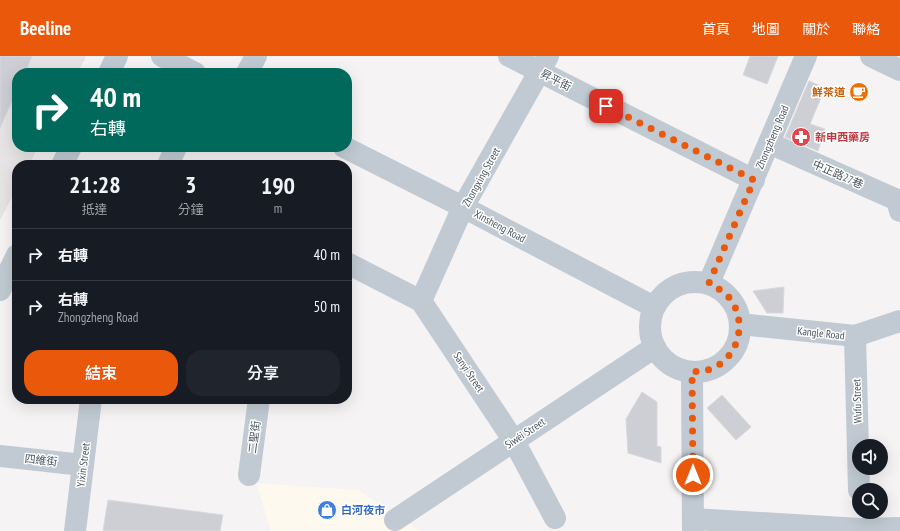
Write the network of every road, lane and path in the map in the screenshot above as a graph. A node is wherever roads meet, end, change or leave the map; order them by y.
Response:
1 (117, 56) edge
2 (162, 56) edge
3 (256, 56) edge
4 (508, 56) edge
5 (806, 56) edge
6 (871, 56) edge
7 (544, 64) edge
8 (111, 68) edge
9 (185, 68) edge
10 (250, 68) edge
11 (900, 70) edge
12 (769, 143) junction
13 (352, 151) edge
14 (754, 180) junction
15 (899, 201) edge
16 (463, 207) junction
17 (12, 265) edge
18 (352, 266) edge
19 (709, 283) junction
20 (0, 290) edge
21 (421, 301) junction
22 (654, 308) junction
23 (900, 321) edge
24 (740, 324) junction
25 (855, 336) junction
26 (655, 347) junction
27 (692, 372) junction
28 (90, 404) edge
29 (258, 404) edge
30 (514, 441) junction
31 (0, 456) edge
32 (82, 465) junction
33 (249, 475) dead end
34 (859, 483) edge
35 (554, 518) dead end
36 (396, 520) dead end
37 (860, 524) edge
38 (693, 525) edge
39 (900, 528) edge
40 (75, 531) edge

1 - 8 street
2 - 9 street
3 - 10 street
4 - 7 street, 昇平街
5 - 12 street, Zhongzheng Road
6 - 11 street
7 - 14 street, 昇平街
7 - 16 street, Zhongxing Street
12 - 14 street, Zhongzheng Road
12 - 15 street, 中正路27巷
13 - 16 street, Xinsheng Road
14 - 19 street, Zhongzheng Road
16 - 21 street, Zhongxing Street
16 - 22 street, Xinsheng Road
17 - 20 street
18 - 21 street, Sanyi Street
19 - 22 street
19 - 24 street
21 - 30 street, Sanyi Street
22 - 26 street
23 - 25 street, Kangle Road
24 - 25 street, Kangle Road
24 - 27 street
25 - 34 street, Wufu Street
26 - 27 street
26 - 30 street, Sìwéi Street
27 - 38 street
28 - 32 street, Yixin Street
29 - 33 street, 二聖街
30 - 35 street, Sanyi Street
30 - 36 street, Sìwéi Street
31 - 32 street, 四維街
32 - 40 street, Yixin Street
37 - 38 street
37 - 39 street

